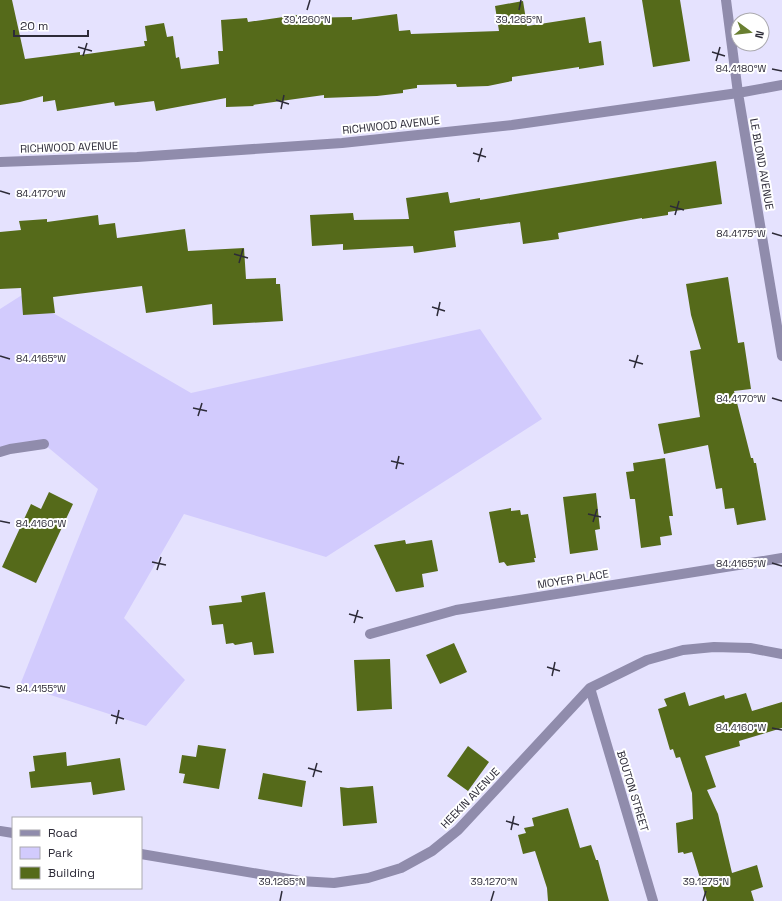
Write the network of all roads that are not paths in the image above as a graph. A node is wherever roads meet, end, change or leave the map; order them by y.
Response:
1 (726, 0) edge
2 (782, 85) edge
3 (738, 93) junction
4 (0, 162) edge
5 (780, 325) edge
6 (782, 356) edge
7 (44, 444) dead end
8 (0, 452) edge
9 (782, 558) edge
10 (370, 634) dead end
11 (782, 654) edge
12 (590, 688) junction
13 (0, 831) edge
14 (12, 833) edge
15 (142, 854) edge
16 (653, 901) edge

1 - 3 street, LE BLOND AVENUE
2 - 3 street, RICHWOOD AVENUE
3 - 4 street, RICHWOOD AVENUE
3 - 5 street, LE BLOND AVENUE
5 - 6 street, LE BLOND AVENUE
7 - 8 street
9 - 10 street, MOYER PLACE
11 - 12 street, HEEKIN AVENUE
12 - 15 street, HEEKIN AVENUE
12 - 16 street, BOUTON STREET
13 - 14 street

